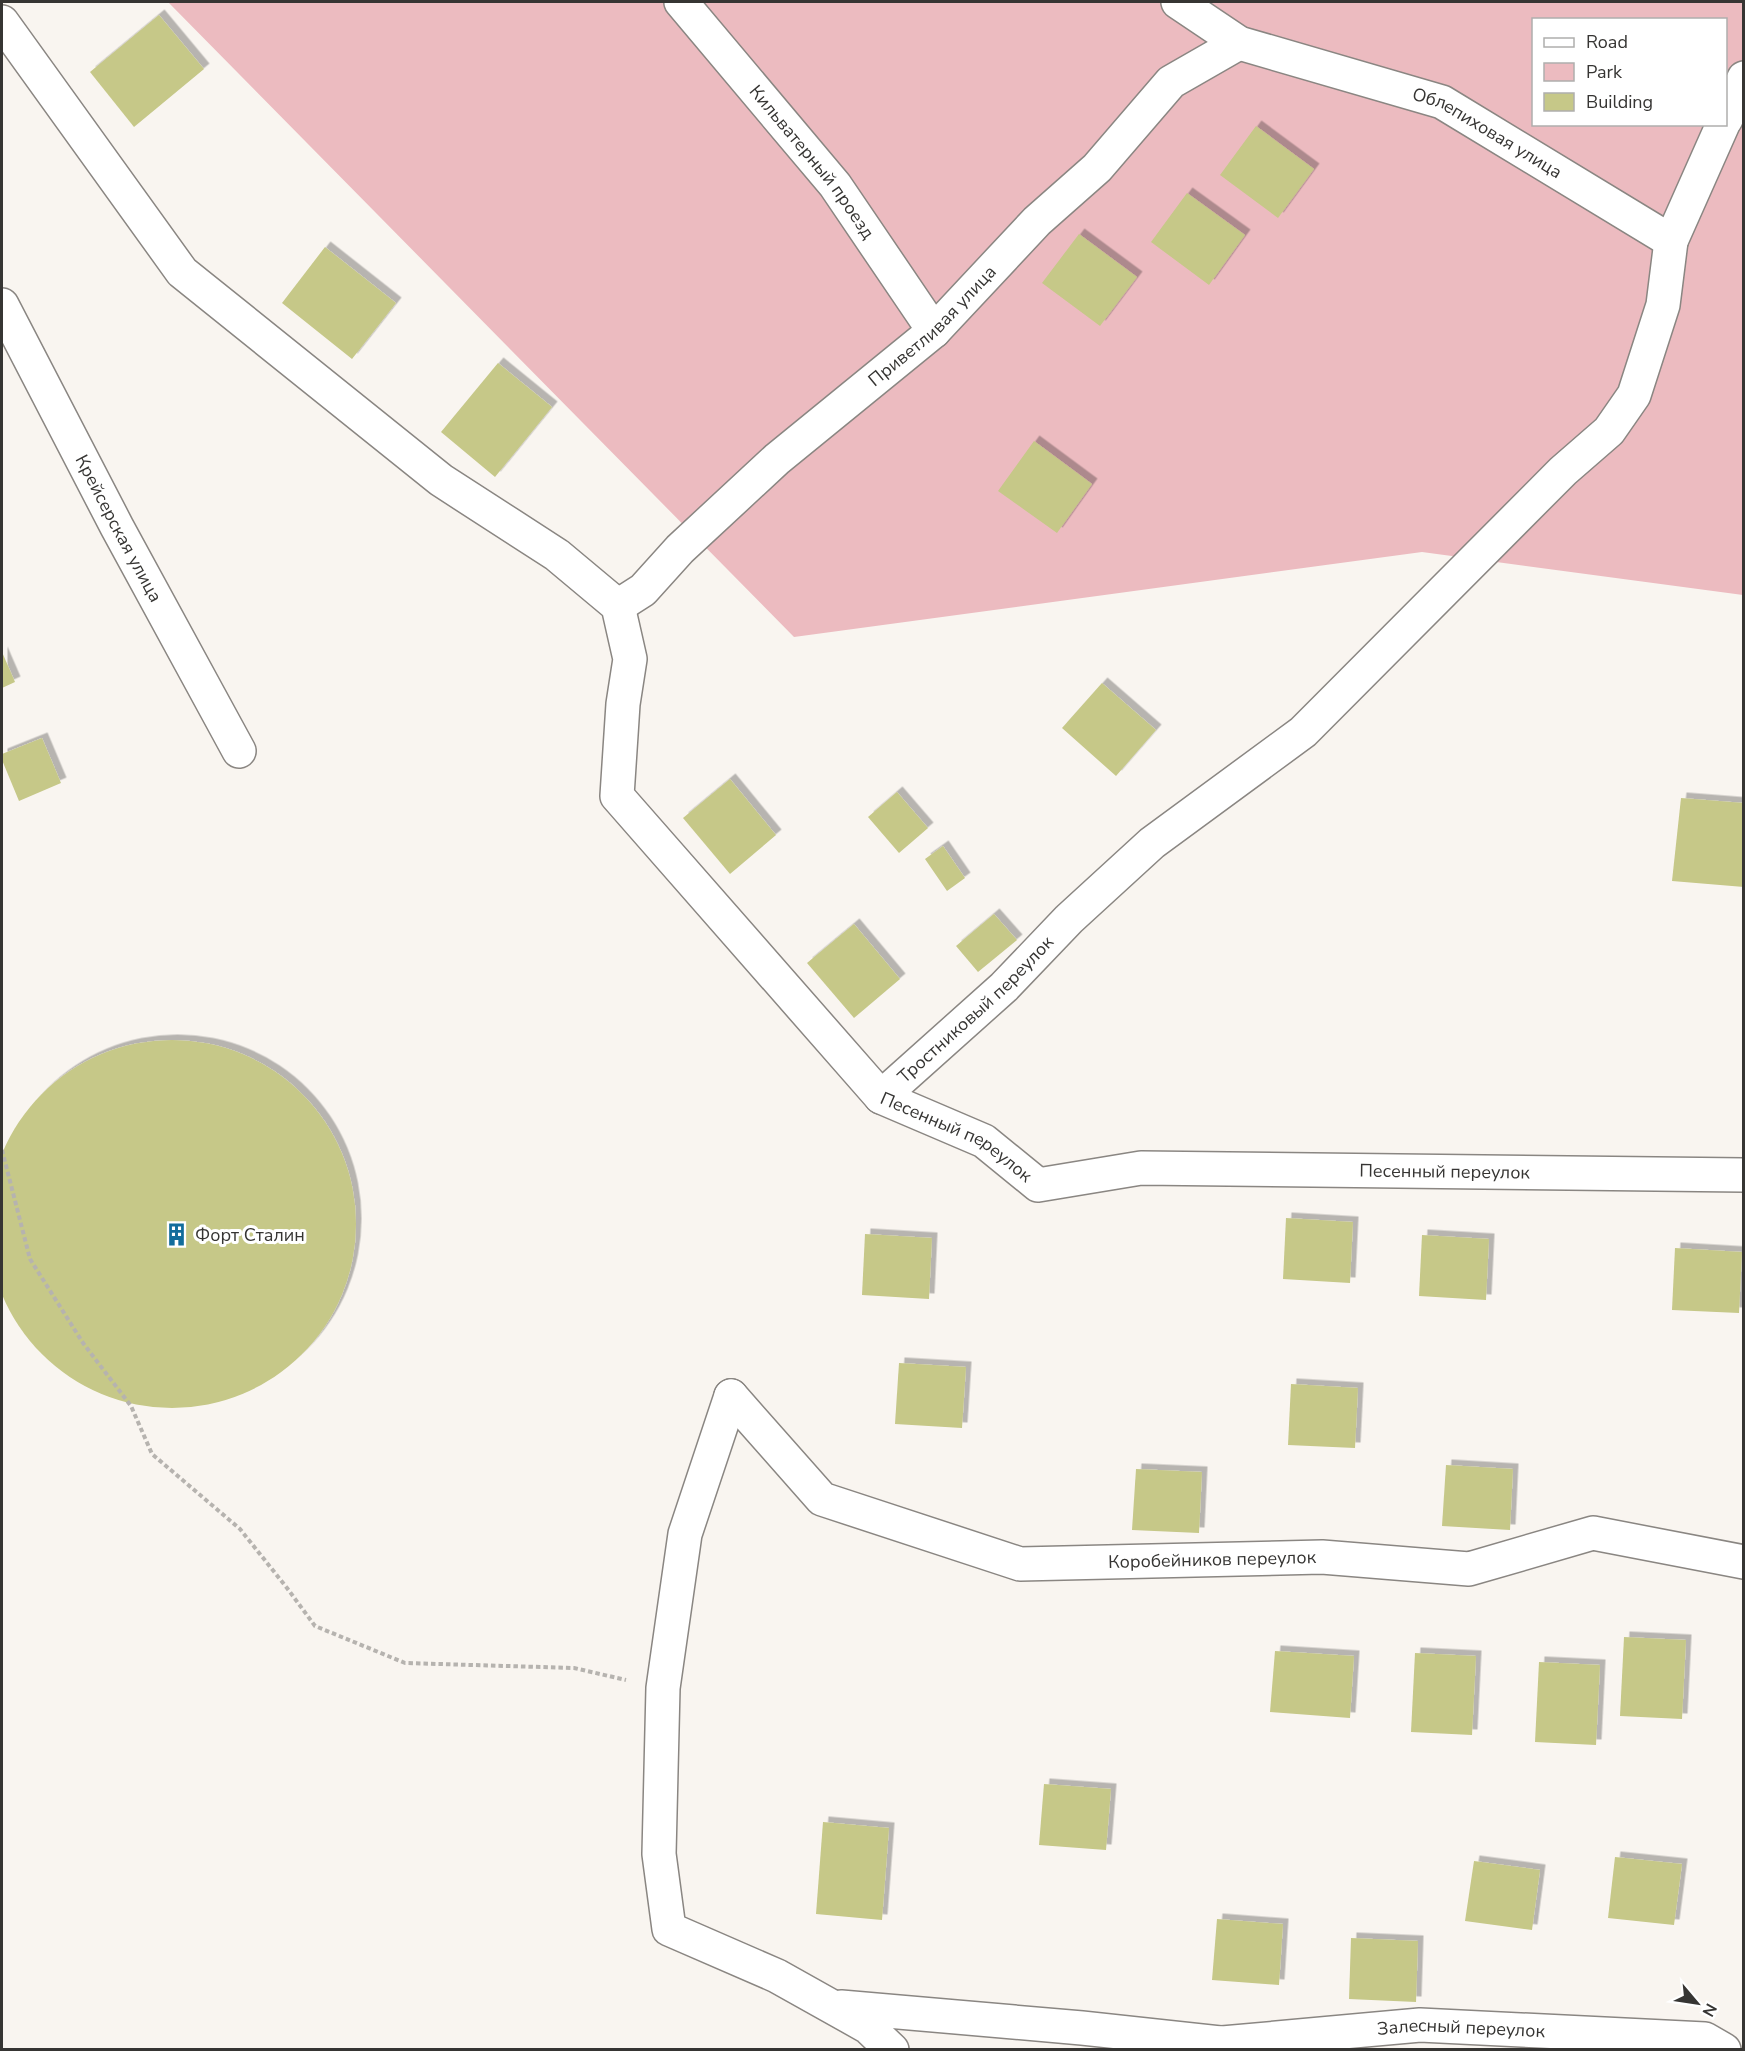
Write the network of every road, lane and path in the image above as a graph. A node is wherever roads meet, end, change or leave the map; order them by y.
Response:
1 (681, 2) edge
2 (1178, 2) edge
3 (2, 22) edge
4 (1239, 43) junction
5 (1743, 78) edge
6 (1727, 114) edge
7 (1722, 126) edge
8 (1671, 241) junction
9 (2, 305) edge
10 (934, 331) junction
11 (618, 606) junction
12 (239, 751) dead end
13 (880, 1097) junction
14 (2, 1150) edge
15 (1743, 1174) edge
16 (1743, 1562) edge
17 (663, 1688) junction
18 (830, 2006) junction
19 (1209, 2046) edge
20 (892, 2049) edge
21 (1724, 2049) edge

1 - 10 street, Кильватерный проезд
2 - 4 street, Облепиховая улица
3 - 11 street
4 - 8 street, Облепиховая улица
4 - 10 street, Приветливая улица
5 - 6 street
7 - 8 street
8 - 13 street, Тростниковый переулок
9 - 12 street, Крейсерская улица
10 - 11 street, Приветливая улица
11 - 13 street, Песенный переулок
13 - 15 street, Песенный переулок
14 - 17 path
16 - 17 street, Коробейников переулок
17 - 18 street
18 - 19 street, Залесный переулок
18 - 20 street
19 - 21 street, Залесный переулок

